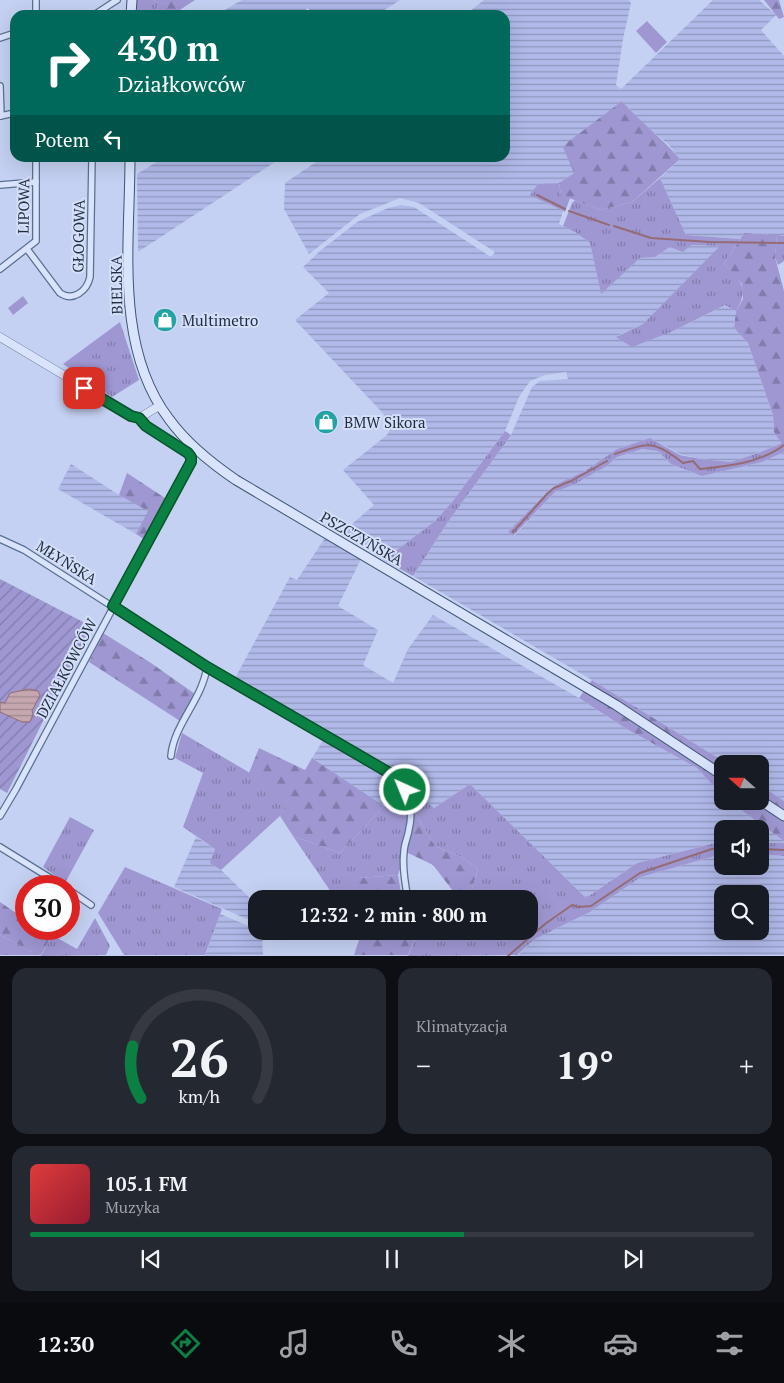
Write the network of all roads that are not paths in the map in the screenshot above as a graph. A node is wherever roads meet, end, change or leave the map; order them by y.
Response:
1 (117, 0) edge
2 (102, 10) edge
3 (0, 86) edge
4 (0, 116) edge
5 (36, 162) edge
6 (92, 162) edge
7 (130, 162) edge
8 (36, 182) junction
9 (0, 185) edge
10 (27, 249) junction
11 (0, 269) edge
12 (0, 337) edge
13 (159, 406) junction
14 (139, 418) junction
15 (0, 539) edge
16 (113, 606) junction
17 (207, 667) junction
18 (171, 756) dead end
19 (714, 770) edge
20 (769, 806) edge
21 (0, 816) edge
22 (784, 816) edge
23 (0, 847) edge
24 (45, 875) edge
25 (406, 890) edge
26 (80, 898) edge
27 (91, 905) dead end

1 - 2 street
3 - 4 street
5 - 8 street, LIPOWA
6 - 10 street, GŁOGOWA
7 - 13 main road, BIELSKA
8 - 9 street
8 - 10 street, LIPOWA
10 - 11 street, LIPOWA
12 - 14 street
13 - 14 street
13 - 19 main road, PSZCZYŃSKA
14 - 16 street, DZIAŁKOWCÓW
15 - 16 street, MŁYŃSKA
16 - 17 street, MŁYŃSKA
16 - 21 street, DZIAŁKOWCÓW
17 - 18 street
17 - 25 street, MŁYŃSKA
20 - 22 main road
23 - 24 street
26 - 27 street

